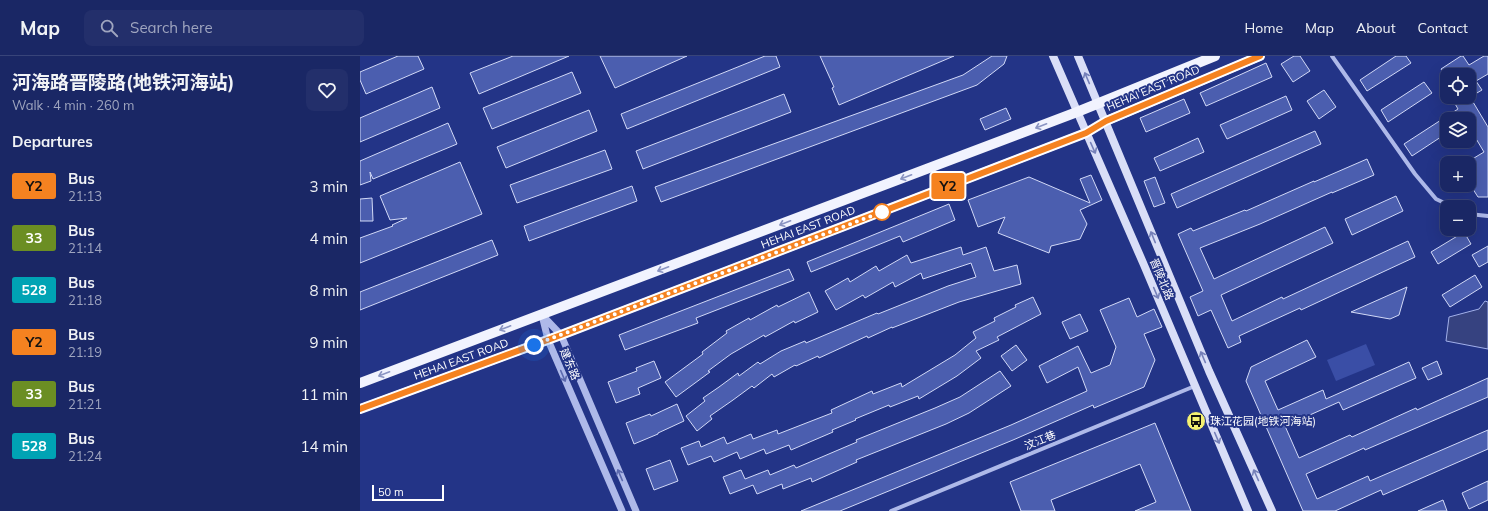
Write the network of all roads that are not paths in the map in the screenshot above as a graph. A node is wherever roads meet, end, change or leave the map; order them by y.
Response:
1 (1053, 56) edge
2 (1078, 56) edge
3 (1215, 56) edge
4 (1260, 56) edge
5 (1332, 56) edge
6 (1098, 103) junction
7 (1077, 112) junction
8 (1106, 121) junction
9 (1086, 133) junction
10 (1440, 201) edge
11 (1476, 215) edge
12 (1488, 216) edge
13 (542, 315) junction
14 (561, 335) junction
15 (548, 340) junction
16 (360, 383) edge
17 (1195, 386) junction
18 (360, 409) edge
19 (622, 511) edge
20 (636, 511) edge
21 (891, 511) edge
22 (1248, 511) edge
23 (1272, 511) edge

1 - 7 main road, 晋陵北路
6 -> 2 main road, 晋陵北路
3 - 6 main road, HEHAI EAST ROAD
4 - 8 main road, HEHAI EAST ROAD
5 - 10 street
6 - 7 main road, HEHAI EAST ROAD
6 - 8 main road, 晋陵北路
7 - 9 main road, 晋陵北路
7 -> 13 main road, HEHAI EAST ROAD
8 - 9 main road, HEHAI EAST ROAD
23 -> 8 main road, 晋陵北路
9 - 14 main road, HEHAI EAST ROAD
9 -> 17 main road, 晋陵北路
11 - 12 street
13 - 14 street, 建东路
13 - 15 street, 建东路
13 -> 16 main road, HEHAI EAST ROAD
14 - 15 main road, HEHAI EAST ROAD
20 -> 14 street, 建东路
15 - 18 main road, HEHAI EAST ROAD
15 -> 19 street, 建东路
17 - 21 street, 汶江巷
17 -> 22 main road, 晋陵北路

